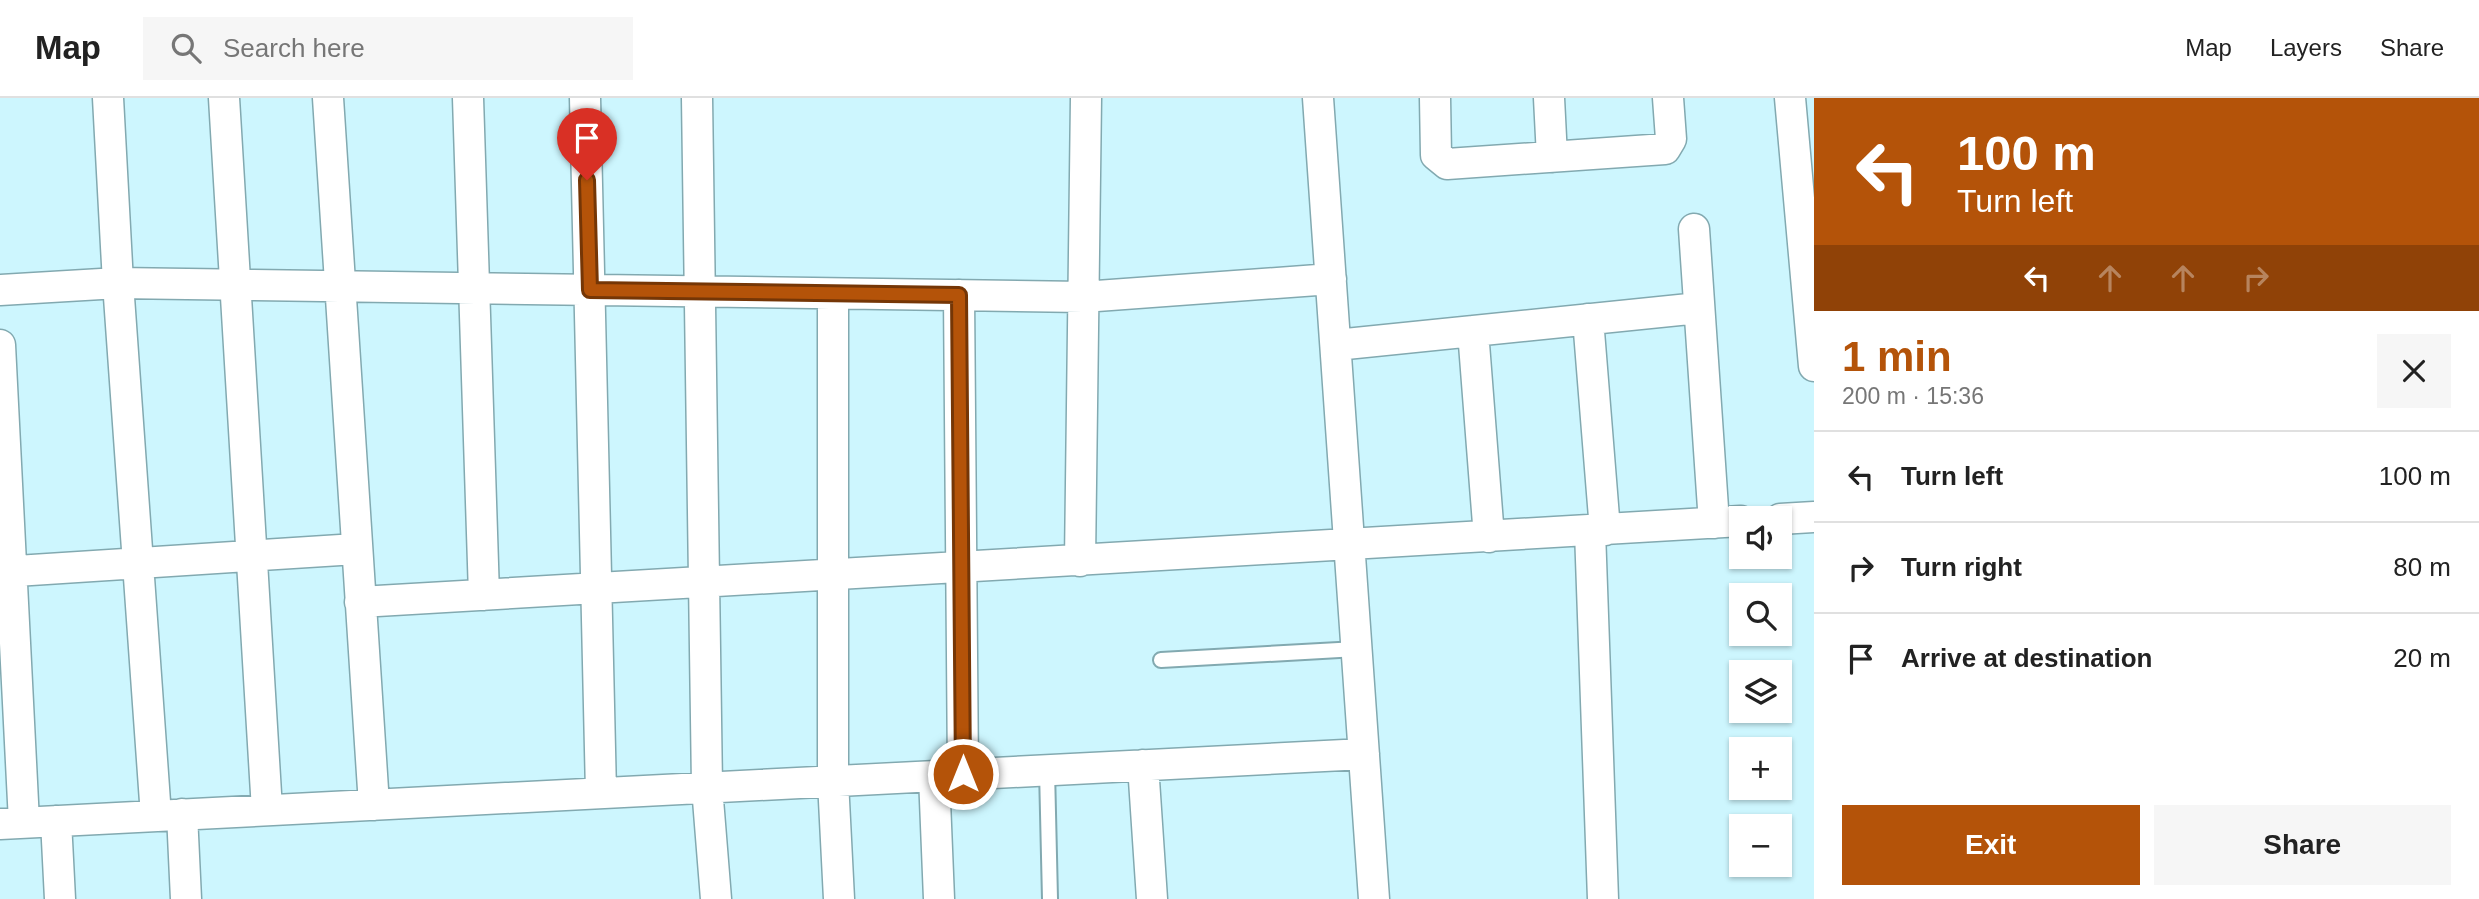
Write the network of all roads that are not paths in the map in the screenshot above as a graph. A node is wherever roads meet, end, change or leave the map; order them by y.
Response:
1 (108, 98) edge
2 (224, 98) edge
3 (328, 98) edge
4 (468, 98) edge
5 (585, 98) edge
6 (697, 98) edge
7 (1086, 98) edge
8 (1318, 98) edge
9 (1436, 98) edge
10 (1549, 98) edge
11 (1668, 98) edge
12 (1790, 98) edge
13 (1552, 157) junction
14 (1694, 229) dead end
15 (1331, 279) junction
16 (118, 283) junction
17 (233, 285) junction
18 (340, 286) junction
19 (474, 289) junction
20 (0, 290) edge
21 (590, 290) junction
22 (700, 292) junction
23 (832, 294) junction
24 (959, 295) junction
25 (1083, 297) junction
26 (1699, 308) junction
27 (1588, 319) junction
28 (1474, 331) junction
29 (0, 345) edge
30 (1336, 345) junction
31 (1814, 366) edge
32 (1814, 517) edge
33 (1792, 518) edge
34 (1727, 522) edge
35 (1598, 530) junction
36 (1489, 537) junction
37 (1350, 545) junction
38 (356, 549) junction
39 (250, 556) junction
40 (1080, 561) junction
41 (138, 563) junction
42 (961, 568) junction
43 (6, 571) edge
44 (833, 575) junction
45 (704, 582) junction
46 (596, 588) junction
47 (484, 595) junction
48 (360, 602) junction
49 (1357, 649) junction
50 (1161, 660) dead end
51 (1364, 754) junction
52 (1143, 765) junction
53 (1047, 770) junction
54 (948, 775) junction
55 (833, 781) junction
56 (708, 787) junction
57 (600, 793) junction
58 (374, 805) junction
59 (267, 810) junction
60 (169, 815) junction
61 (56, 821) junction
62 (12, 823) edge
63 (60, 899) edge
64 (186, 899) edge
65 (716, 899) edge
66 (839, 899) edge
67 (939, 899) edge
68 (1050, 899) edge
69 (1152, 899) edge
70 (1374, 899) edge
71 (1603, 899) edge

1 - 16 street
2 - 17 street
3 - 18 street
4 - 19 street
5 - 21 street
6 - 22 street
7 - 25 street
8 - 15 street
9 - 13 street
10 - 13 street
11 - 13 street
12 - 31 street
14 - 26 street
15 - 25 street
15 - 30 street
16 - 17 street
16 - 20 street
16 - 41 street
17 - 18 street
17 - 39 street
18 - 19 street
18 - 38 street
19 - 21 street
19 - 47 street
21 - 22 street
21 - 46 street
22 - 23 street
22 - 45 street
23 - 24 street
23 - 44 street
24 - 25 street
24 - 42 street
25 - 40 street
26 - 27 street
26 - 34 street
27 - 28 street
27 - 35 street
28 - 30 street
28 - 36 street
29 - 43 street
30 - 37 street
32 - 33 street
34 - 35 street
35 - 36 street
35 - 71 street
36 - 37 street
37 - 40 street
37 - 49 street
38 - 39 street
38 - 48 street
39 - 41 street
39 - 59 street
40 - 42 street
41 - 43 street
41 - 60 street
42 - 44 street
42 - 54 street
43 - 62 street
44 - 45 street
44 - 55 street
45 - 46 street
45 - 56 street
46 - 47 street
46 - 57 street
47 - 48 street
48 - 58 street
49 - 50 lane
49 - 51 street
51 - 52 street
51 - 70 street
52 - 53 street
52 - 69 street
53 - 54 street
53 - 68 lane
54 - 55 street
54 - 67 street
55 - 56 street
55 - 66 street
56 - 57 street
56 - 65 street
57 - 58 street
58 - 59 street
59 - 60 street
60 - 61 street
60 - 64 street
61 - 62 street
61 - 63 street

